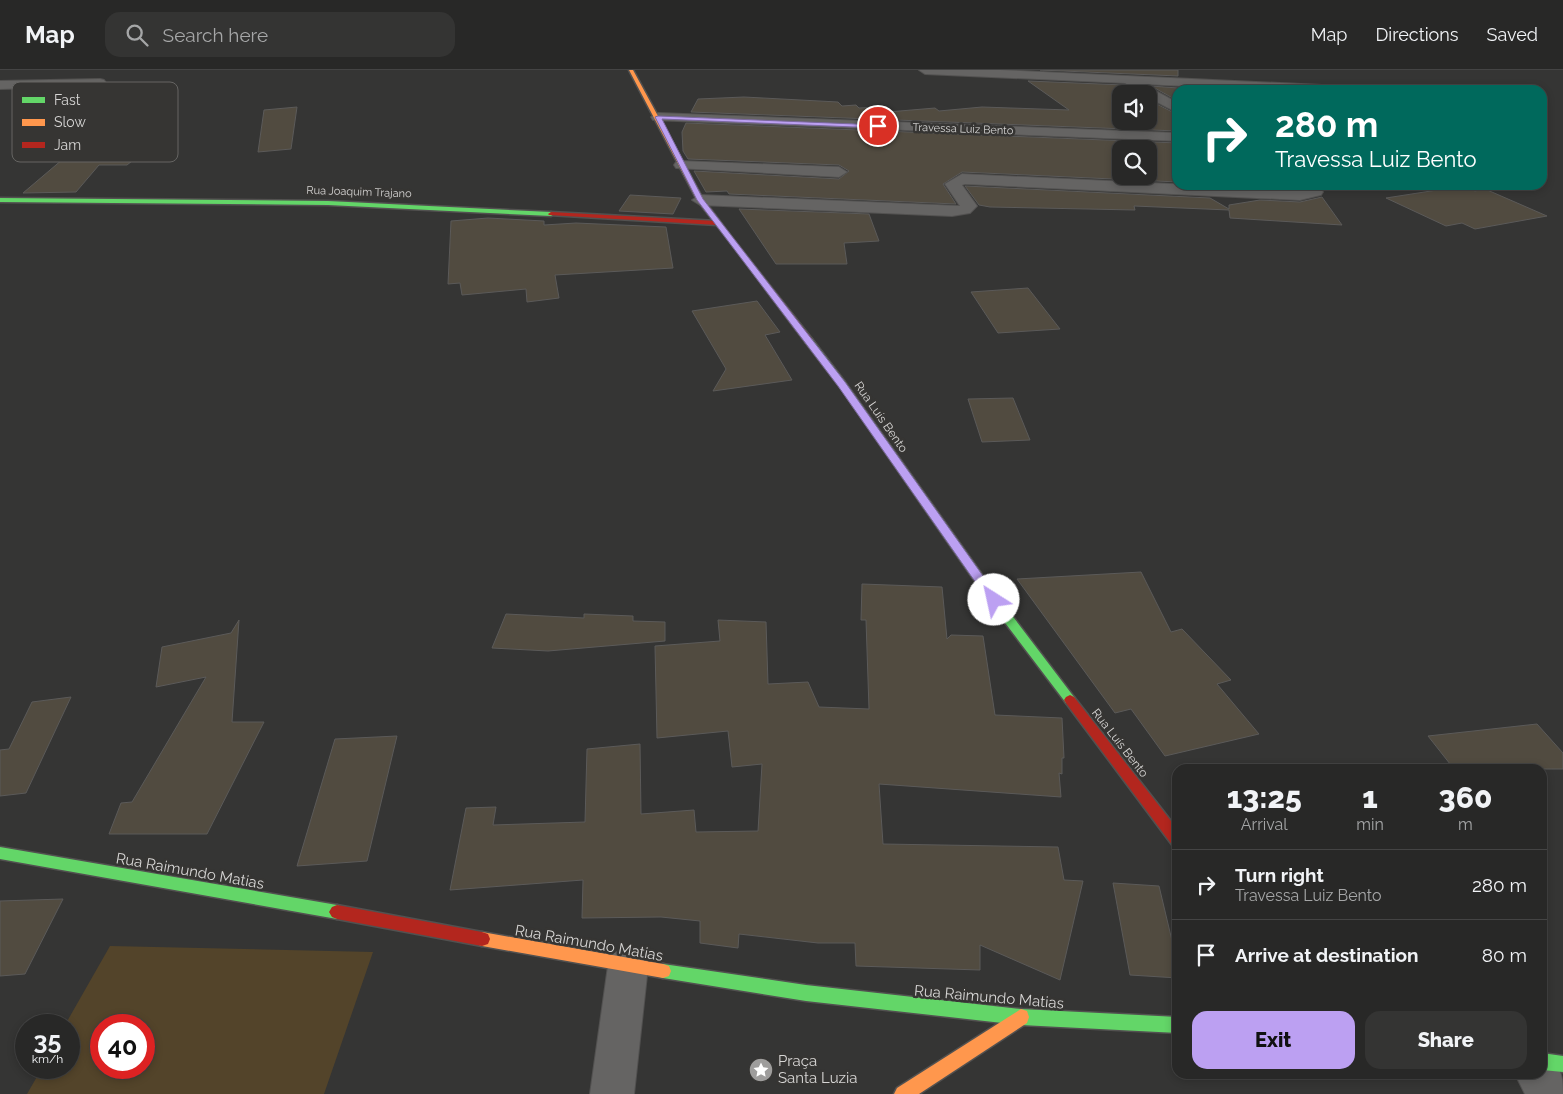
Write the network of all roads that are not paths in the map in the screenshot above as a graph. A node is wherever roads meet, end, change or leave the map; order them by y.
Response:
1 (631, 70) edge
2 (925, 70) edge
3 (1109, 70) edge
4 (1125, 79) junction
5 (1256, 85) edge
6 (1172, 106) edge
7 (658, 117) junction
8 (1172, 138) edge
9 (681, 165) junction
10 (839, 172) dead end
11 (1172, 186) edge
12 (0, 200) edge
13 (700, 200) junction
14 (717, 223) junction
15 (1172, 834) edge
16 (0, 853) edge
17 (628, 966) junction
18 (1021, 1016) junction
19 (1172, 1025) edge
20 (1547, 1062) edge
21 (1563, 1064) edge
22 (1540, 1079) edge
23 (612, 1094) edge
24 (903, 1094) edge
25 (1552, 1094) edge

1 - 7 street, Rua Luís Bento
2 - 4 street
3 - 4 street
4 - 5 street
4 - 6 street
7 - 8 street, Travessa Luiz Bento
7 - 9 street, Rua Luís Bento
9 - 10 street
9 - 13 street, Rua Luís Bento
11 - 13 street
12 - 14 street, Rua Joaquim Trajano
13 - 14 street, Rua Luís Bento
14 - 15 street, Rua Luís Bento
16 - 17 street, Rua Raimundo Matias
17 - 18 street, Rua Raimundo Matias
17 - 23 street
18 - 19 street, Rua Raimundo Matias
18 - 24 street
20 - 21 street
22 - 25 street

